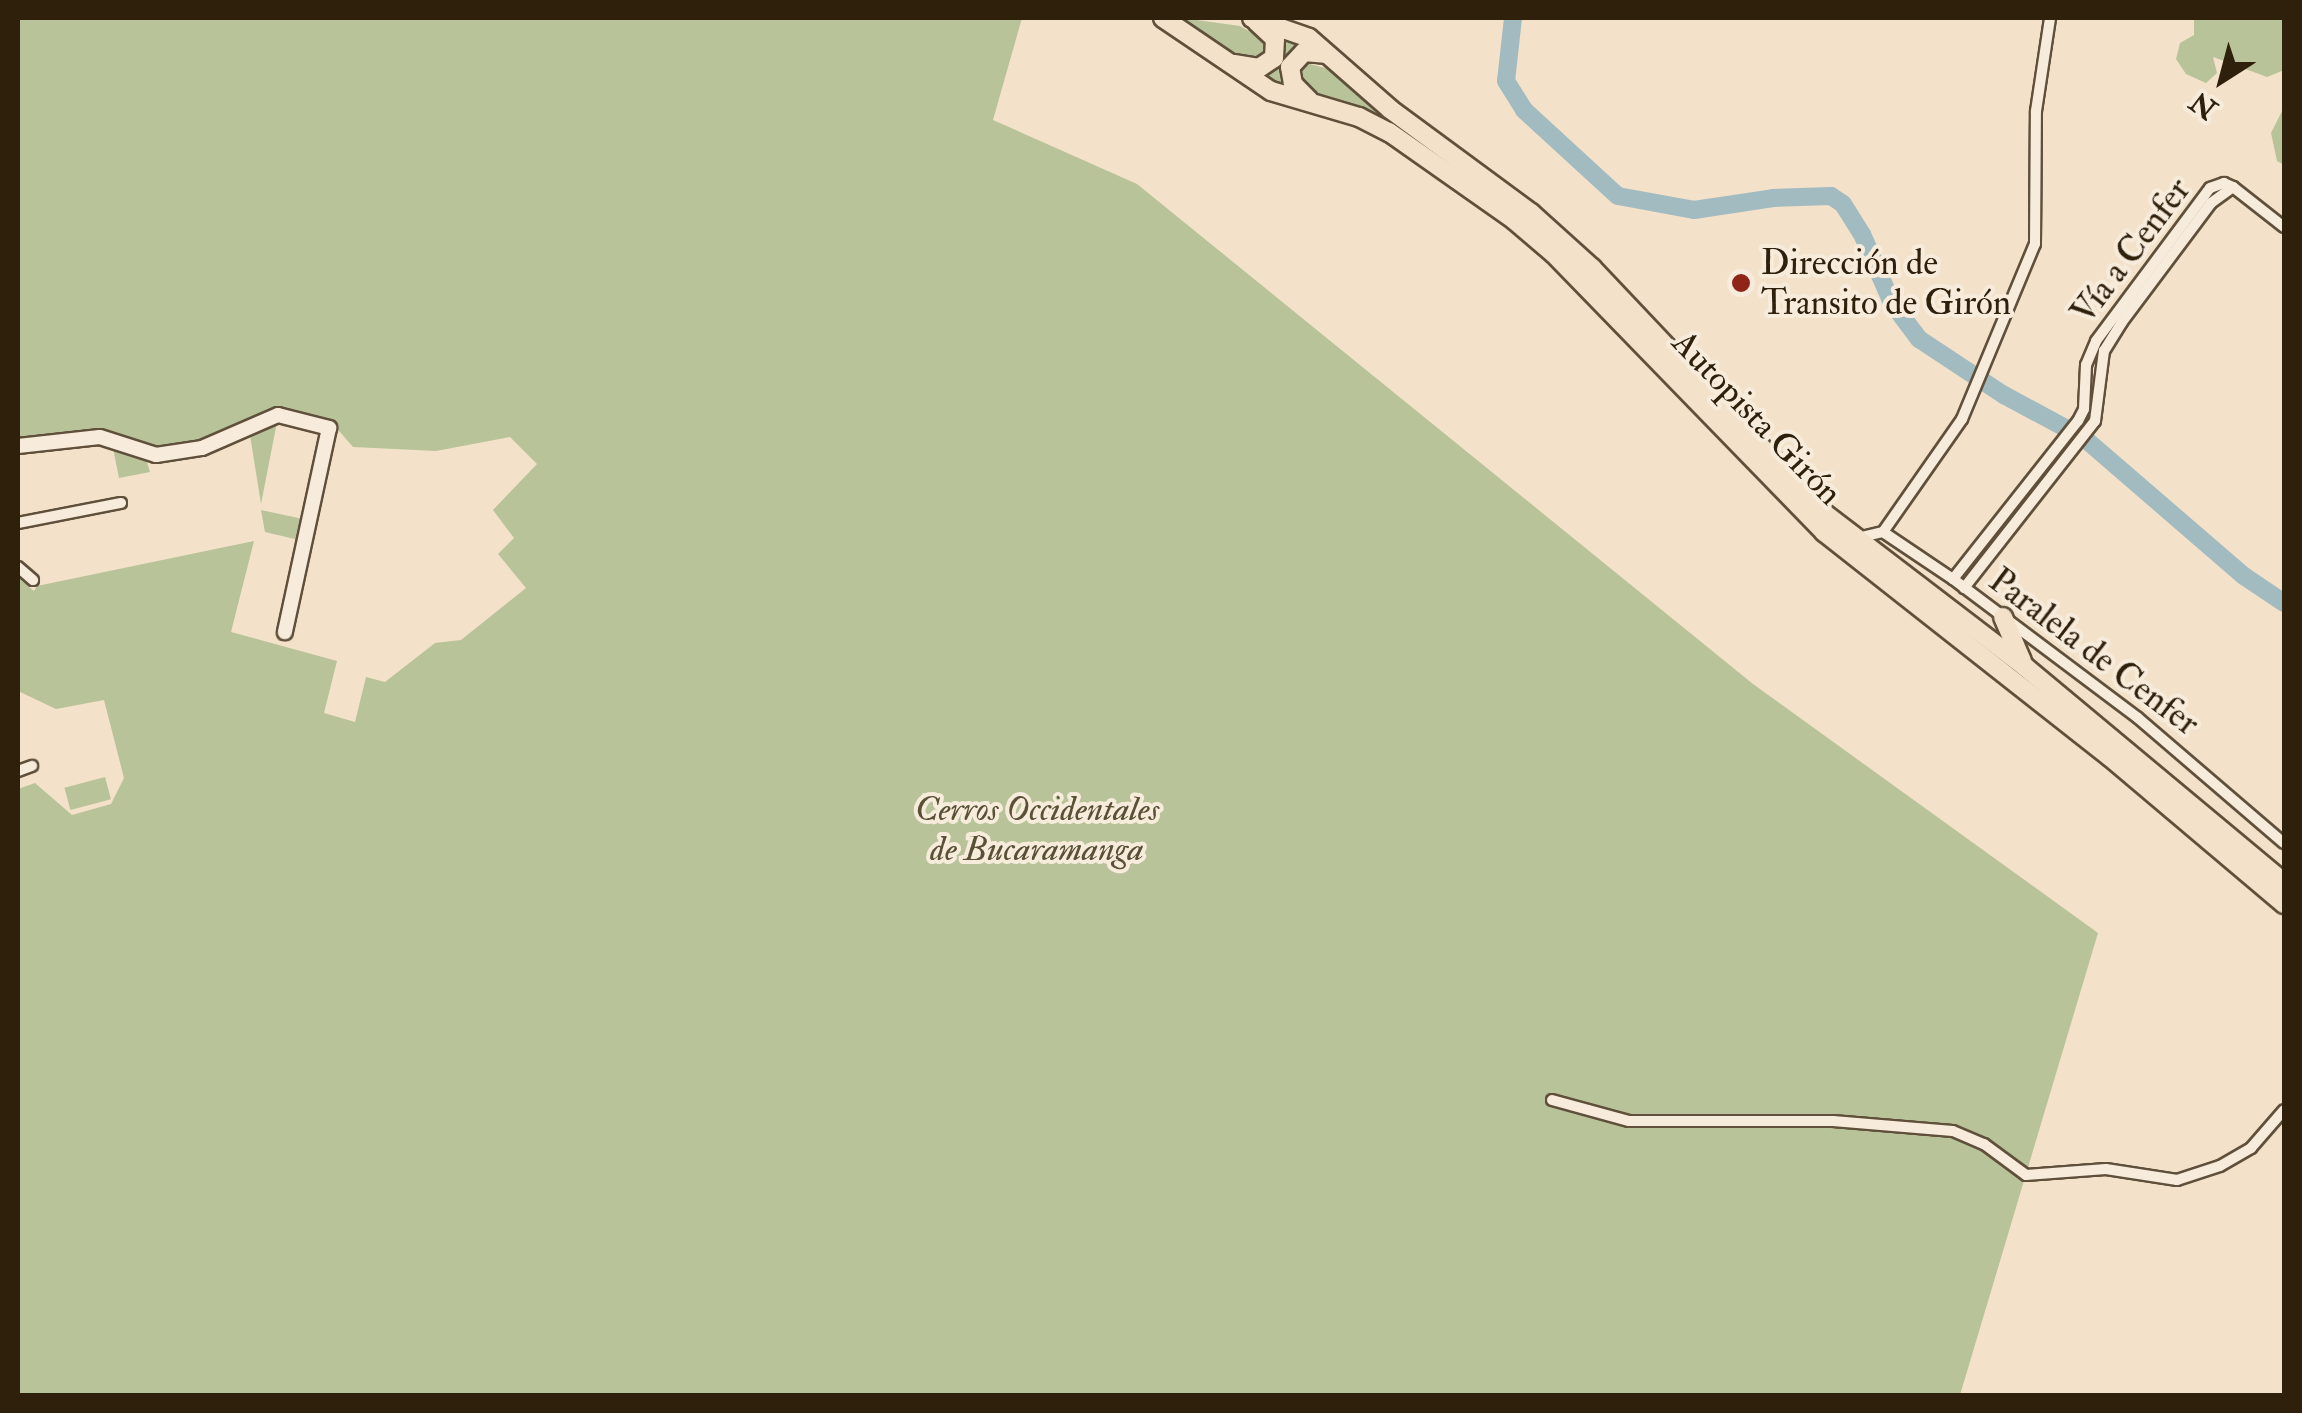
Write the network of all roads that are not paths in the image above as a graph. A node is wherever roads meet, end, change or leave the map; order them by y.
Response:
1 (1163, 18) edge
2 (1252, 18) edge
3 (2050, 18) edge
4 (1331, 56) junction
5 (1228, 63) junction
6 (1312, 103) junction
7 (2233, 187) junction
8 (2284, 227) edge
9 (18, 446) edge
10 (121, 503) dead end
11 (18, 523) edge
12 (1883, 532) junction
13 (1856, 538) junction
14 (18, 567) edge
15 (1953, 579) junction
16 (32, 580) dead end
17 (1964, 588) junction
18 (2003, 617) junction
19 (285, 632) dead end
20 (2024, 666) junction
21 (32, 766) dead end
22 (18, 771) edge
23 (2284, 843) edge
24 (2284, 883) edge
25 (2284, 904) edge
26 (1552, 1100) dead end
27 (2284, 1110) edge

1 - 5 highway, Autopista Girón
2 - 4 highway, Autopista Girón
2 - 5 highway
3 - 12 street
4 - 6 highway
4 - 13 highway, Autopista Girón
5 - 6 highway, Autopista Girón
6 - 25 highway, Autopista Girón
7 - 8 street
7 - 15 street, Vía a Cenfer
7 - 17 street, Vía a Cenfer
9 - 19 street
10 - 11 street
12 - 13 street
12 - 15 street, Paralela de Cenfer
13 - 20 highway, Autopista Girón
14 - 16 street
15 - 17 street, Paralela de Cenfer
17 - 18 street, Paralela de Cenfer
18 - 20 highway
18 - 23 street, Paralela de Cenfer
20 - 24 highway, Autopista Girón
21 - 22 street
26 - 27 street

